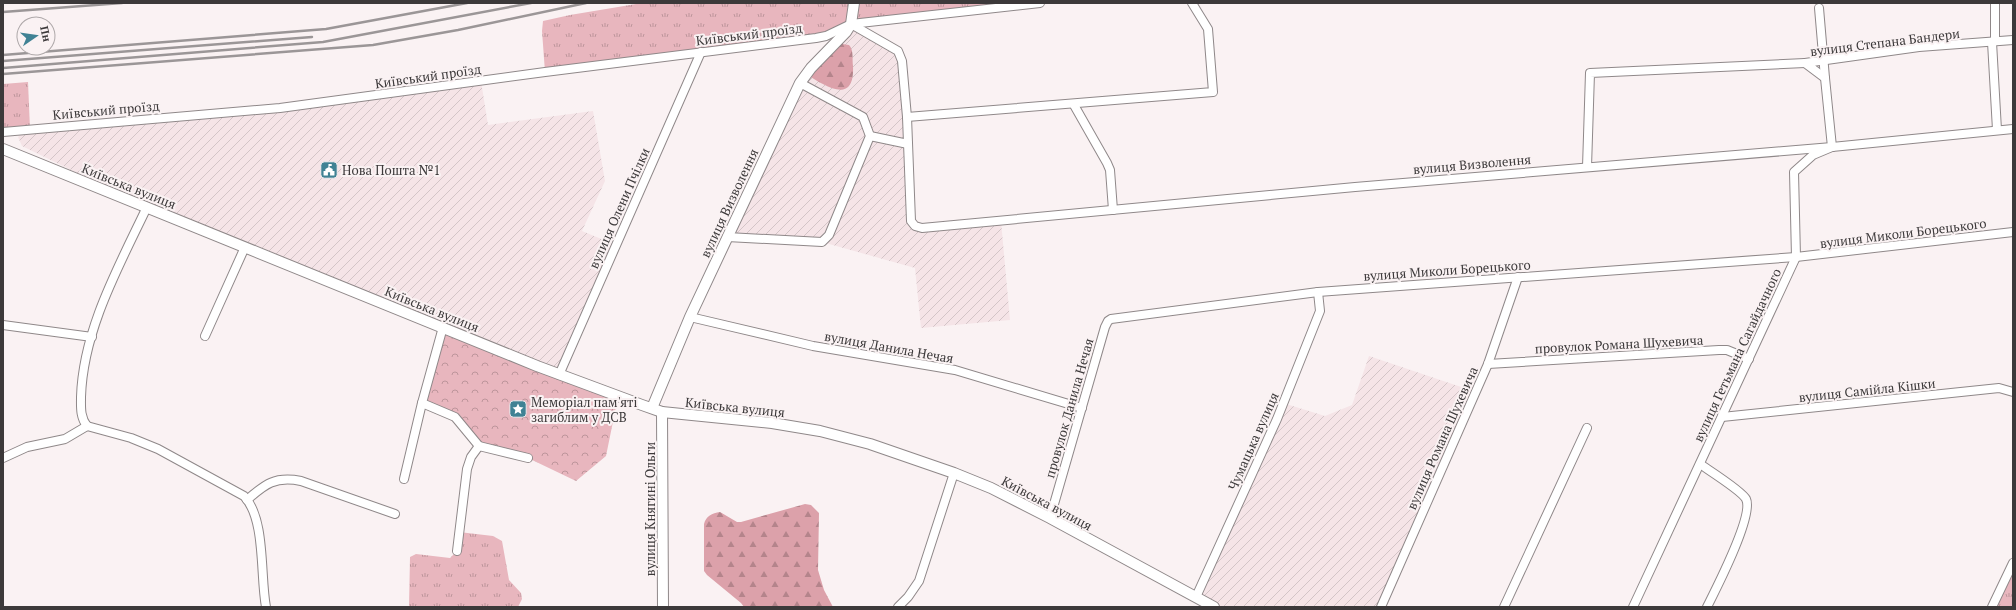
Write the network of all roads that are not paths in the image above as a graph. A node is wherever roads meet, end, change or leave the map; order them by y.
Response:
1 (854, 3) edge
2 (1040, 3) edge
3 (1192, 3) edge
4 (1995, 3) edge
5 (1819, 8) dead end
6 (851, 24) junction
7 (2013, 40) edge
8 (1993, 42) junction
9 (701, 52) junction
10 (1824, 61) junction
11 (1805, 63) junction
12 (1825, 78) junction
13 (800, 84) junction
14 (1074, 105) junction
15 (907, 116) junction
16 (2013, 129) edge
17 (1997, 130) junction
18 (3, 132) edge
19 (870, 136) junction
20 (908, 144) junction
21 (1832, 147) junction
22 (3, 149) edge
23 (1587, 167) junction
24 (147, 207) junction
25 (1114, 210) junction
26 (2013, 232) edge
27 (727, 237) junction
28 (245, 247) junction
29 (1796, 257) junction
30 (1518, 277) junction
31 (1318, 292) junction
32 (690, 317) junction
33 (3, 325) edge
34 (443, 327) junction
35 (1105, 327) joint
36 (205, 336) dead end
37 (92, 337) junction
38 (1749, 359) junction
39 (1488, 364) junction
40 (559, 374) junction
41 (2013, 392) edge
42 (422, 403) junction
43 (652, 408) junction
44 (1082, 408) junction
45 (662, 412) junction
46 (1722, 417) junction
47 (87, 426) junction
48 (1587, 428) dead end
49 (478, 446) junction
50 (3, 458) edge
51 (528, 458) dead end
52 (1700, 464) junction
53 (954, 473) junction
54 (404, 479) dead end
55 (247, 500) junction
56 (395, 514) dead end
57 (1050, 518) junction
58 (457, 551) dead end
59 (2013, 563) edge
60 (1196, 597) junction
61 (266, 607) edge
62 (663, 607) edge
63 (898, 607) edge
64 (1214, 607) edge
65 (1381, 607) edge
66 (1504, 607) edge
67 (1634, 607) edge
68 (1707, 607) edge
69 (1992, 607) edge

1 - 6 street, вулиця Визволення
2 - 6 street, Київський проїзд
3 - 14 street
4 - 8 street
5 - 10 street
6 - 9 street, Київський проїзд
6 - 13 street, вулиця Визволення
6 - 15 street, вулиця Визволення
7 - 8 street, вулиця Степана Бандери
8 - 10 street, вулиця Степана Бандери
8 - 17 street
9 - 18 street, Київський проїзд
9 - 40 street, вулиця Олени Пчілки
10 - 11 street, вулиця Степана Бандери
10 - 12 street
11 - 12 street, вулиця Степана Бандери
11 - 23 street
12 - 21 street
13 - 19 street
13 - 27 street, вулиця Визволення
14 - 15 street
14 - 25 street
15 - 20 street, вулиця Визволення
16 - 17 street
17 - 21 street
19 - 20 street
19 - 27 street
20 - 25 street, вулиця Визволення
21 - 23 street, вулиця Визволення
21 - 29 street
22 - 24 street, Київська вулиця
23 - 25 street, вулиця Визволення
24 - 28 street, Київська вулиця
24 - 37 street
26 - 29 street, вулиця Миколи Борецького
27 - 32 street, вулиця Визволення
28 - 34 street, Київська вулиця
28 - 36 street
29 - 30 street, вулиця Миколи Борецького
29 - 38 street, вулиця Гетьмана Сагайдачного
30 - 31 street, вулиця Миколи Борецького
30 - 39 street, вулиця Романа Шухевича
31 - 35 street, вулиця Миколи Борецького
31 - 60 street, Чумацька вулиця
32 - 43 street, вулиця Визволення
32 - 44 street, вулиця Данила Нечая
33 - 37 street
34 - 40 street, Київська вулиця
34 - 42 street
35 - 44 street, провулок Данила Нечая
37 - 47 street
38 - 39 street, провулок Романа Шухевича
38 - 46 street, вулиця Гетьмана Сагайдачного
39 - 65 street, вулиця Романа Шухевича
40 - 43 street, Київська вулиця
41 - 46 street, вулиця Самійла Кішки
42 - 49 street
42 - 54 street
43 - 45 street, Київська вулиця
44 - 57 street, провулок Данила Нечая
45 - 53 street, Київська вулиця
45 - 62 street, вулиця Княгині Ольги
46 - 52 street, вулиця Гетьмана Сагайдачного
47 - 50 street
47 - 55 street
48 - 66 street
49 - 51 street
49 - 58 street
52 - 67 street, вулиця Гетьмана Сагайдачного
52 - 68 street
53 - 57 street, Київська вулиця
53 - 63 street
55 - 56 street
55 - 61 street
57 - 60 street, Київська вулиця
59 - 69 street
60 - 64 street, Київська вулиця

